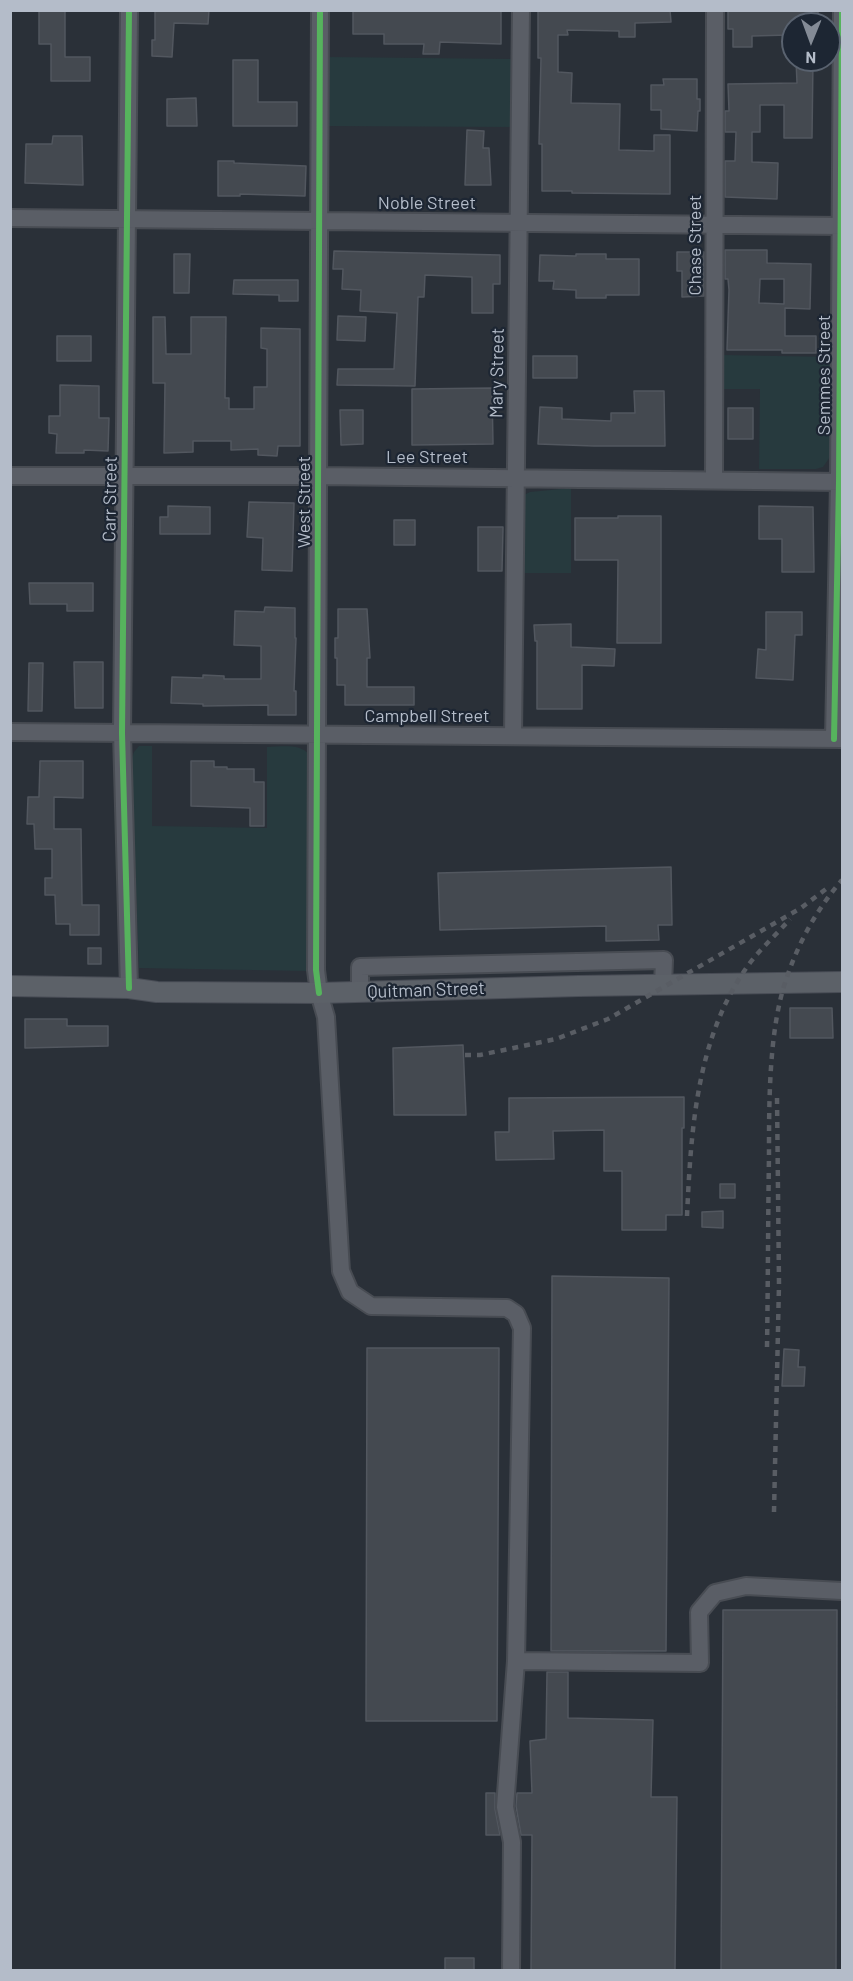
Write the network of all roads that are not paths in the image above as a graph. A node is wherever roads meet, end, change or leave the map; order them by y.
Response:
1 (129, 10) edge
2 (320, 10) edge
3 (521, 10) edge
4 (715, 10) edge
5 (842, 10) edge
6 (10, 218) edge
7 (127, 219) junction
8 (320, 221) junction
9 (518, 223) junction
10 (715, 225) junction
11 (842, 226) edge
12 (10, 476) edge
13 (125, 476) junction
14 (319, 476) junction
15 (515, 478) junction
16 (714, 480) junction
17 (841, 482) edge
18 (10, 732) edge
19 (122, 732) junction
20 (317, 735) junction
21 (513, 736) junction
22 (838, 739) edge
23 (630, 961) junction
24 (578, 962) junction
25 (843, 982) edge
26 (631, 985) junction
27 (663, 985) junction
28 (10, 986) edge
29 (579, 986) junction
30 (129, 988) junction
31 (360, 992) junction
32 (319, 993) junction
33 (843, 1591) edge
34 (516, 1661) junction
35 (511, 1971) edge

1 - 7 street, Carr Street
2 - 8 street, West Street
3 - 9 street, Mary Street
4 - 10 street, Chase Street
5 - 11 street, Semmes Street
6 - 7 street, Noble Street
7 - 8 street, Noble Street
7 - 13 street, Carr Street
8 - 9 street, Noble Street
8 - 14 street, West Street
9 - 10 street, Noble Street
9 - 15 street, Mary Street
10 - 11 street, Noble Street
10 - 16 street, Chase Street
11 - 17 street, Semmes Street
12 - 13 street, Lee Street
13 - 14 street, Lee Street
13 - 19 street, Carr Street
14 - 15 street, Lee Street
14 - 20 street, West Street
15 - 16 street, Lee Street
15 - 21 street, Mary Street
16 - 17 street, Lee Street
17 - 22 street, Semmes Street
18 - 19 street, Campbell Street
19 - 20 street, Campbell Street
19 - 30 street, Carr Street
20 - 21 street, Campbell Street
20 - 32 street, West Street
21 - 22 street, Campbell Street
23 - 24 street
23 - 26 street
23 - 27 street
24 - 29 street
24 - 31 street
25 - 27 main road, Quitman Street
26 - 27 main road, Quitman Street
26 - 29 main road, Quitman Street
28 - 30 main road, Quitman Street
29 - 31 main road, Quitman Street
30 - 32 main road, Quitman Street
31 - 32 main road, Quitman Street
32 - 34 street, West Street
33 - 34 street
34 - 35 street

